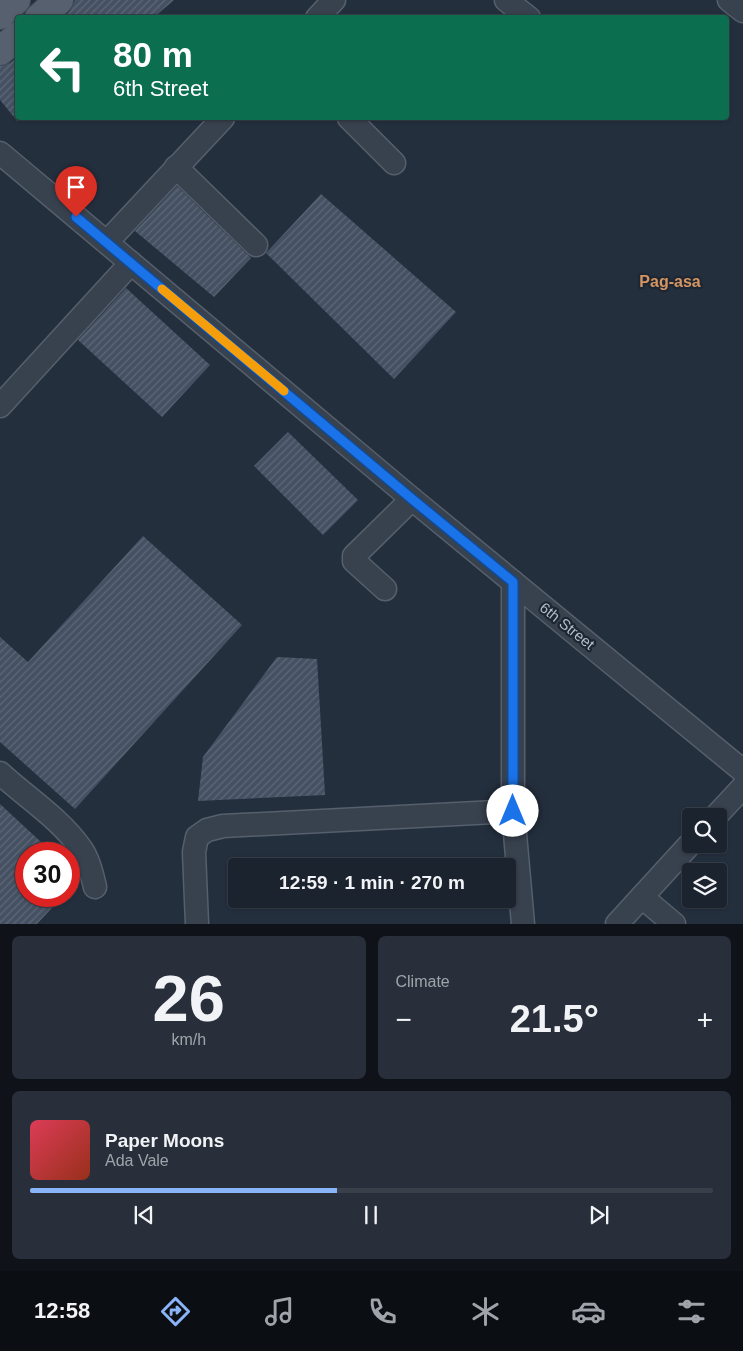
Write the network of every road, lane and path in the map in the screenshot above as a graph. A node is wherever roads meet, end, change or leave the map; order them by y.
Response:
1 (16, 0) edge
2 (334, 0) edge
3 (506, 0) edge
4 (729, 0) edge
5 (743, 11) edge
6 (0, 15) edge
7 (320, 15) edge
8 (525, 15) edge
9 (15, 38) edge
10 (0, 51) edge
11 (221, 120) edge
12 (351, 120) edge
13 (0, 153) edge
14 (394, 163) dead end
15 (176, 167) junction
16 (107, 242) junction
17 (256, 245) dead end
18 (131, 263) junction
19 (0, 406) edge
20 (412, 499) junction
21 (513, 582) junction
22 (385, 589) dead end
23 (743, 771) edge
24 (0, 773) edge
25 (743, 787) edge
26 (723, 808) edge
27 (513, 811) junction
28 (682, 853) edge
29 (95, 887) dead end
30 (642, 897) junction
31 (197, 924) edge
32 (524, 924) edge
33 (617, 924) edge
34 (674, 924) edge

1 - 6 main road
2 - 7 street
3 - 8 street
4 - 5 street
9 - 10 main road
11 - 15 street
12 - 14 street
13 - 16 street, 6th Street
15 - 16 street
15 - 17 street
16 - 18 street, 6th Street
18 - 19 street
18 - 20 street, 6th Street
20 - 21 street, 6th Street
20 - 22 street
21 - 23 street, 6th Street
21 - 27 street
24 - 29 street
25 - 26 street
27 - 31 street
27 - 32 street
28 - 30 street
30 - 33 street
30 - 34 street

